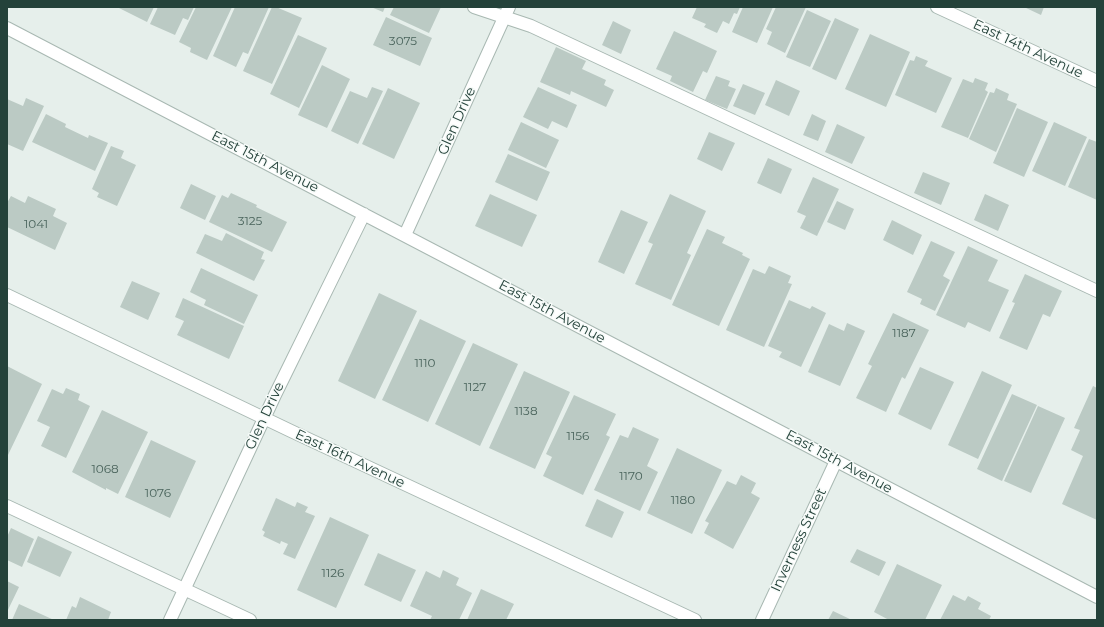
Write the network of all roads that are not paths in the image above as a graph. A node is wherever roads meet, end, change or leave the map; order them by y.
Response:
1 (474, 7) edge
2 (936, 7) edge
3 (506, 12) edge
4 (7, 28) edge
5 (1097, 81) edge
6 (364, 214) junction
7 (405, 235) junction
8 (1097, 291) edge
9 (7, 295) edge
10 (264, 418) junction
11 (836, 461) junction
12 (7, 506) edge
13 (184, 589) junction
14 (1097, 597) edge
15 (170, 620) edge
16 (250, 620) edge
17 (695, 620) edge
18 (762, 620) edge

1 - 3 street
2 - 5 street, East 14th Avenue
3 - 7 street, Glen Drive
3 - 8 street
4 - 6 street, East 15th Avenue
6 - 7 street, East 15th Avenue
6 - 10 street, Glen Drive
7 - 11 street, East 15th Avenue
9 - 10 street, East 16th Avenue
10 - 13 street, Glen Drive
10 - 17 street, East 16th Avenue
11 - 14 street, East 15th Avenue
11 - 18 street, Inverness Street
12 - 13 street
13 - 15 street, Glen Drive
13 - 16 street

